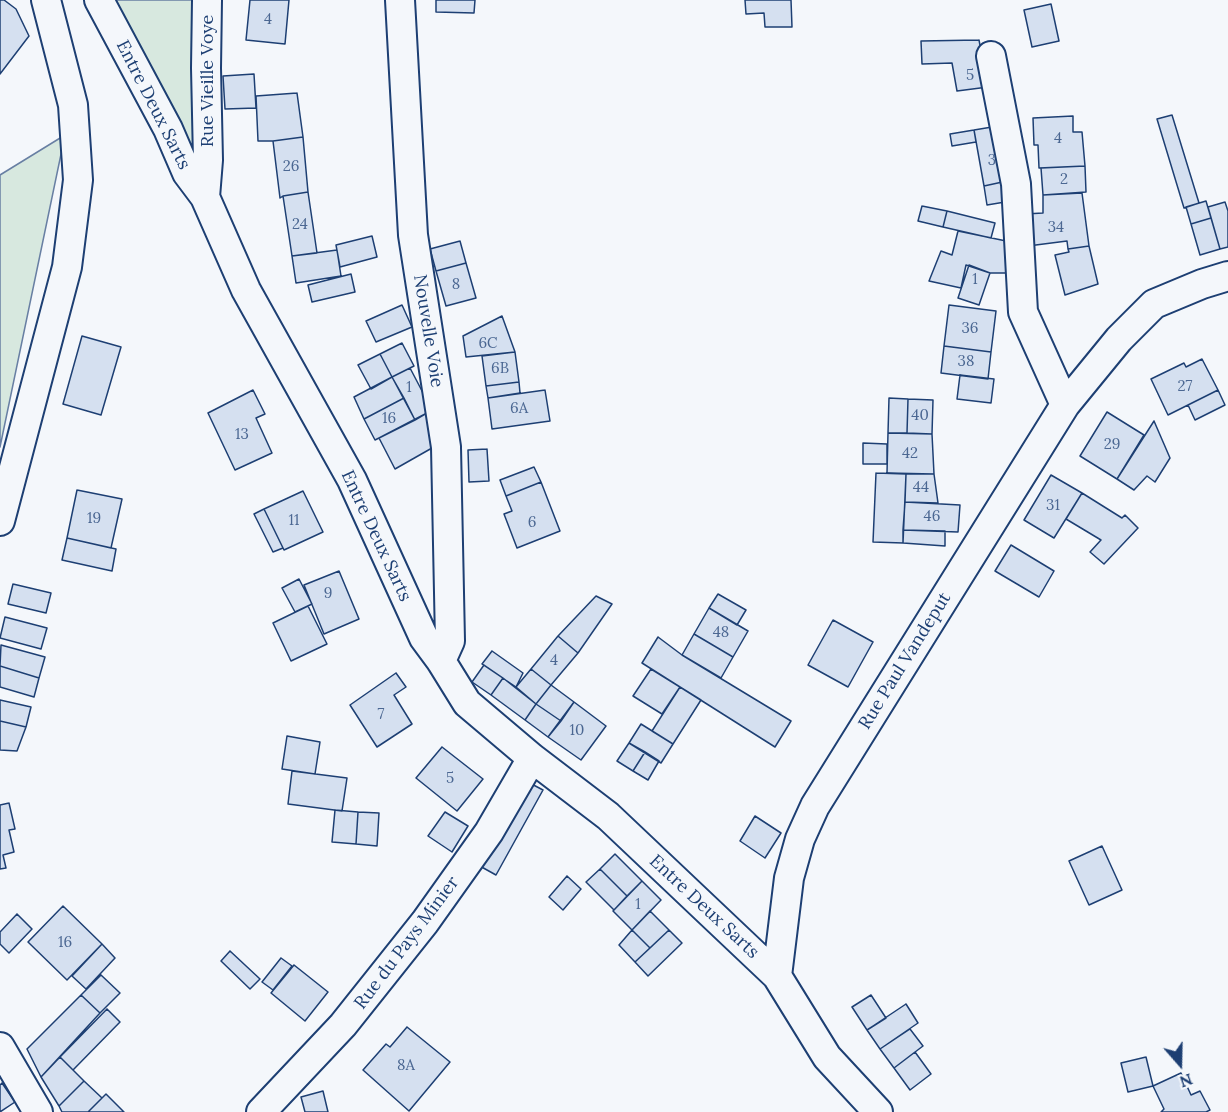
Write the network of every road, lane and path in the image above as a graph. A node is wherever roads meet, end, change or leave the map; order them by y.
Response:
1 (46, 0) edge
2 (99, 0) edge
3 (207, 0) edge
4 (400, 0) edge
5 (991, 56) dead end
6 (205, 197) junction
7 (1228, 276) edge
8 (1065, 405) junction
9 (0, 521) edge
10 (441, 661) junction
11 (532, 758) junction
12 (777, 976) junction
13 (0, 1047) edge
14 (38, 1112) edge
15 (261, 1112) edge
16 (878, 1112) edge

1 - 9 street
2 - 6 street, Entre Deux Sarts
3 - 6 street, Rue Vieille Voye
4 - 10 street, Nouvelle Voie
5 - 8 street
6 - 10 street, Entre Deux Sarts
7 - 8 street, Rue Paul Vandeput
8 - 12 street, Rue Paul Vandeput
10 - 11 street, Entre Deux Sarts
11 - 12 street, Entre Deux Sarts
11 - 15 street, Rue du Pays Minier
12 - 16 street
13 - 14 street

